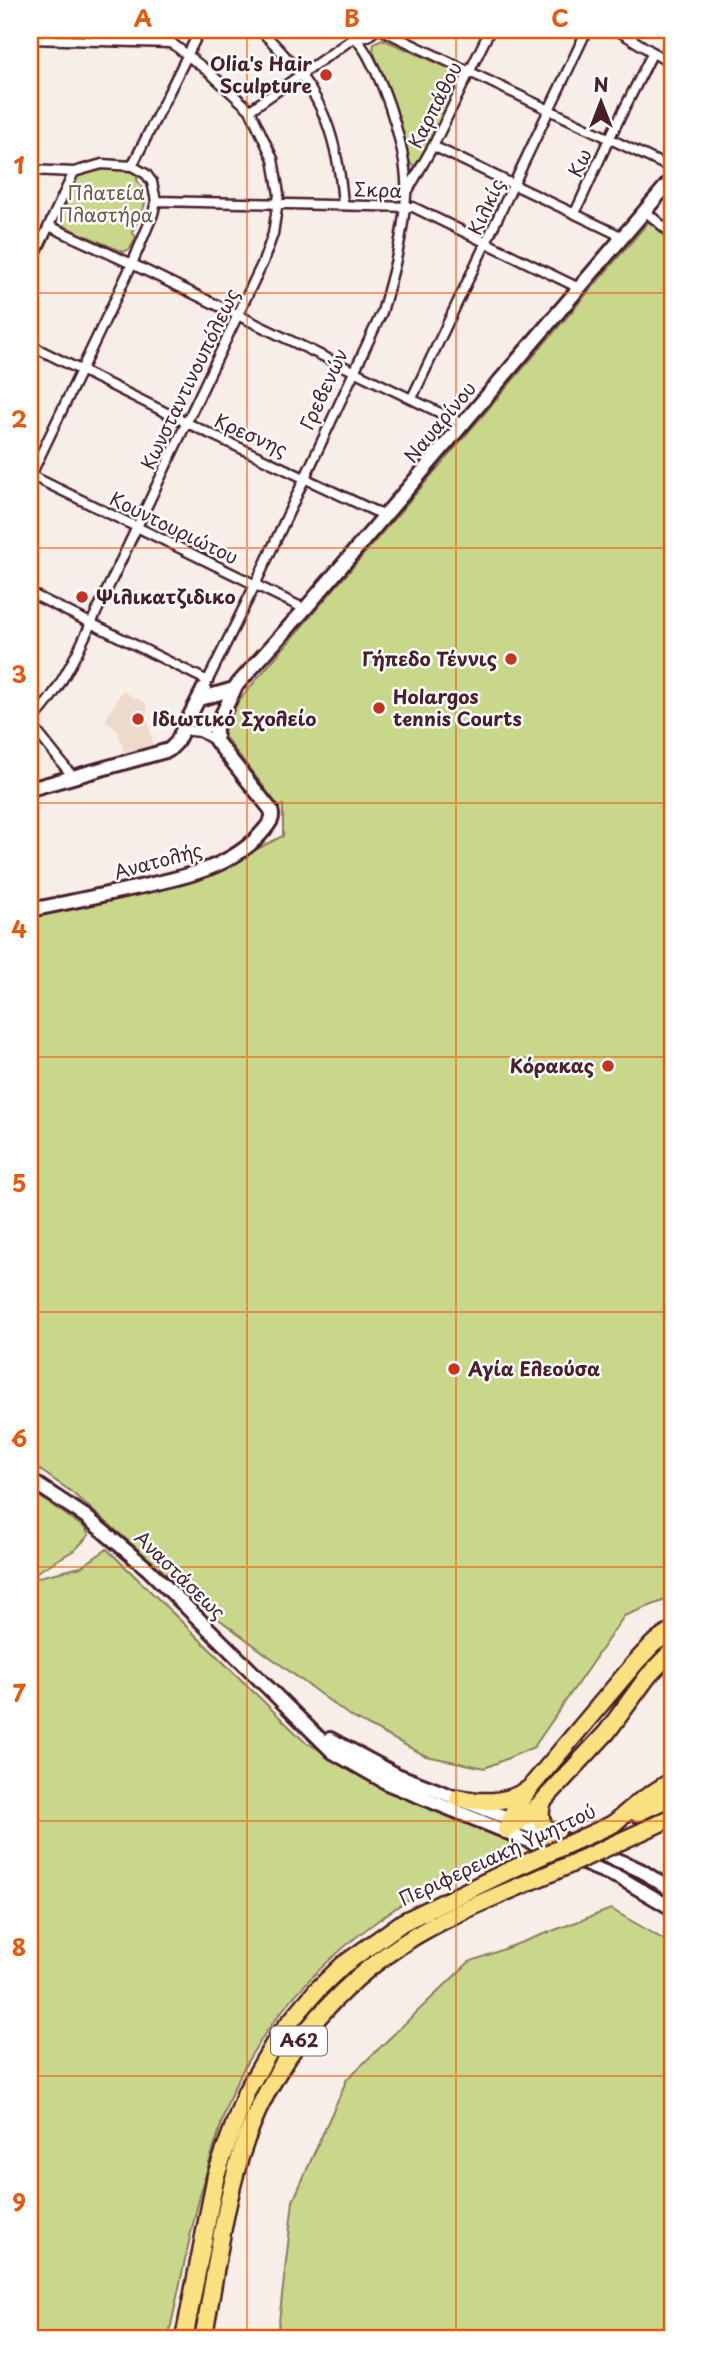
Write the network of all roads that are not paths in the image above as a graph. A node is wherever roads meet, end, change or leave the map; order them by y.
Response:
1 (155, 30) edge
2 (200, 30) edge
3 (260, 30) edge
4 (376, 30) edge
5 (382, 30) edge
6 (490, 30) edge
7 (587, 30) edge
8 (617, 30) edge
9 (352, 34) edge
10 (30, 39) edge
11 (171, 43) junction
12 (653, 52) junction
13 (187, 56) junction
14 (673, 65) edge
15 (470, 72) junction
16 (300, 75) junction
17 (250, 110) junction
18 (549, 110) junction
19 (609, 139) junction
20 (433, 146) junction
21 (132, 166) junction
22 (673, 169) edge
23 (30, 170) edge
24 (74, 172) junction
25 (673, 178) edge
26 (514, 185) junction
27 (406, 194) junction
28 (156, 201) junction
29 (277, 204) junction
30 (343, 204) junction
31 (404, 206) junction
32 (645, 211) junction
33 (575, 213) junction
34 (49, 226) junction
35 (673, 235) edge
36 (623, 237) junction
37 (487, 241) junction
38 (132, 264) junction
39 (30, 266) edge
40 (579, 288) junction
41 (238, 316) junction
42 (30, 345) edge
43 (81, 369) junction
44 (354, 371) junction
45 (412, 398) junction
46 (187, 423) junction
47 (463, 424) junction
48 (30, 475) edge
49 (304, 476) junction
50 (385, 516) junction
51 (136, 526) junction
52 (255, 585) junction
53 (30, 593) edge
54 (305, 609) junction
55 (91, 623) junction
56 (204, 689) junction
57 (234, 689) junction
58 (192, 713) junction
59 (30, 722) edge
60 (216, 727) junction
61 (183, 730) junction
62 (216, 741) junction
63 (73, 777) junction
64 (30, 789) edge
65 (30, 910) edge
66 (30, 1480) edge
67 (673, 1630) edge
68 (673, 1650) edge
69 (292, 1713) junction
70 (673, 1780) edge
71 (529, 1789) junction
72 (673, 1796) edge
73 (458, 1798) junction
74 (543, 1801) junction
75 (673, 1817) edge
76 (673, 1823) edge
77 (512, 1824) junction
78 (612, 1824) junction
79 (643, 1832) junction
80 (553, 1836) junction
81 (673, 1891) edge
82 (673, 1909) edge
83 (184, 2339) edge
84 (205, 2339) edge

1 - 11 street, Κωνσταντινουπόλεως
2 - 13 street
3 - 16 street
4 - 9 street
5 - 15 street
6 - 15 street, Καρπάθου
7 - 18 street, Κιλκίς
8 - 12 street
9 - 16 street
9 - 27 street, Γρεβενών
10 - 11 street
11 - 13 street, Κωνσταντινουπόλεως
12 - 14 street
12 - 19 street, Κω
13 - 17 street, Κωνσταντινουπόλεως
13 - 21 street
15 - 18 street
15 - 20 street, Καρπάθου
16 - 17 street
16 - 30 street
17 - 29 street, Κωνσταντινουπόλεως
18 - 19 street
18 - 26 street, Κιλκίς
19 - 22 street
19 - 33 street, Κω
20 - 26 street
20 - 27 street, Καρπάθου
21 - 24 street
21 - 28 street
23 - 24 street
24 - 34 street
25 - 32 street, Ναυαρίνου
26 - 33 street
26 - 37 street, Κιλκίς
27 - 31 street, Γρεβενών
28 - 29 street, Σκρα
28 - 38 street
29 - 30 street, Σκρα
29 - 41 street, Κωνσταντινουπόλεως
30 - 31 street, Σκρα
31 - 37 street, Σκρα
31 - 44 street, Γρεβενών
32 - 35 street
32 - 36 street, Ναυαρίνου
33 - 36 street
34 - 38 street
34 - 39 street
36 - 40 street, Ναυαρίνου
37 - 40 street, Σκρα
37 - 45 street, Κιλκίς
38 - 41 street
38 - 43 street
40 - 47 street, Ναυαρίνου
41 - 44 street
41 - 46 street, Κωνσταντινουπόλεως
42 - 43 street, Κρεσνης
43 - 46 street, Κρεσνης
43 - 48 street
44 - 45 street
44 - 49 street, Γρεβενών
45 - 47 street
46 - 49 street, Κρεσνης
46 - 51 street, Κωνσταντινουπόλεως
47 - 50 street, Ναυαρίνου
48 - 51 street, Κουντουριώτου
49 - 50 street, Κρεσνης
49 - 52 street, Γρεβενών
50 - 54 street, Ναυαρίνου
51 - 52 street, Κουντουριώτου
51 - 55 street, Κωνσταντινουπόλεως
52 - 54 street, Κουντουριώτου
52 - 56 street, Γρεβενών
53 - 55 street
54 - 57 street, Ναυαρίνου
55 - 56 street
55 - 59 street, Κωνσταντινουπόλεως
56 - 57 street
56 - 58 street, Γρεβενών
57 - 60 street, Ναυαρίνου
58 - 60 street
58 - 61 street, Γρεβενών
59 - 63 street
60 - 62 street, Ναυαρίνου
61 - 62 street
61 - 63 street, Γρεβενών
62 - 65 street, Ανατολής
63 - 64 street
66 - 69 street, Αναστάσεως
67 - 71 highway
68 - 74 highway
69 - 73 street
69 - 77 street
70 - 78 highway
71 - 73 highway
71 - 77 highway
72 - 78 highway, Περιφερειακή Υμηττού / Α62
73 - 77 street
74 - 77 highway
74 - 80 highway
75 - 79 highway, Περιφερειακή Υμηττού / Α62
76 - 79 highway
77 - 80 street
77 - 82 street
78 - 83 highway, Περιφερειακή Υμηττού / Α62, bridge
79 - 84 highway, Περιφερειακή Υμηττού / Α62, bridge
80 - 81 street

